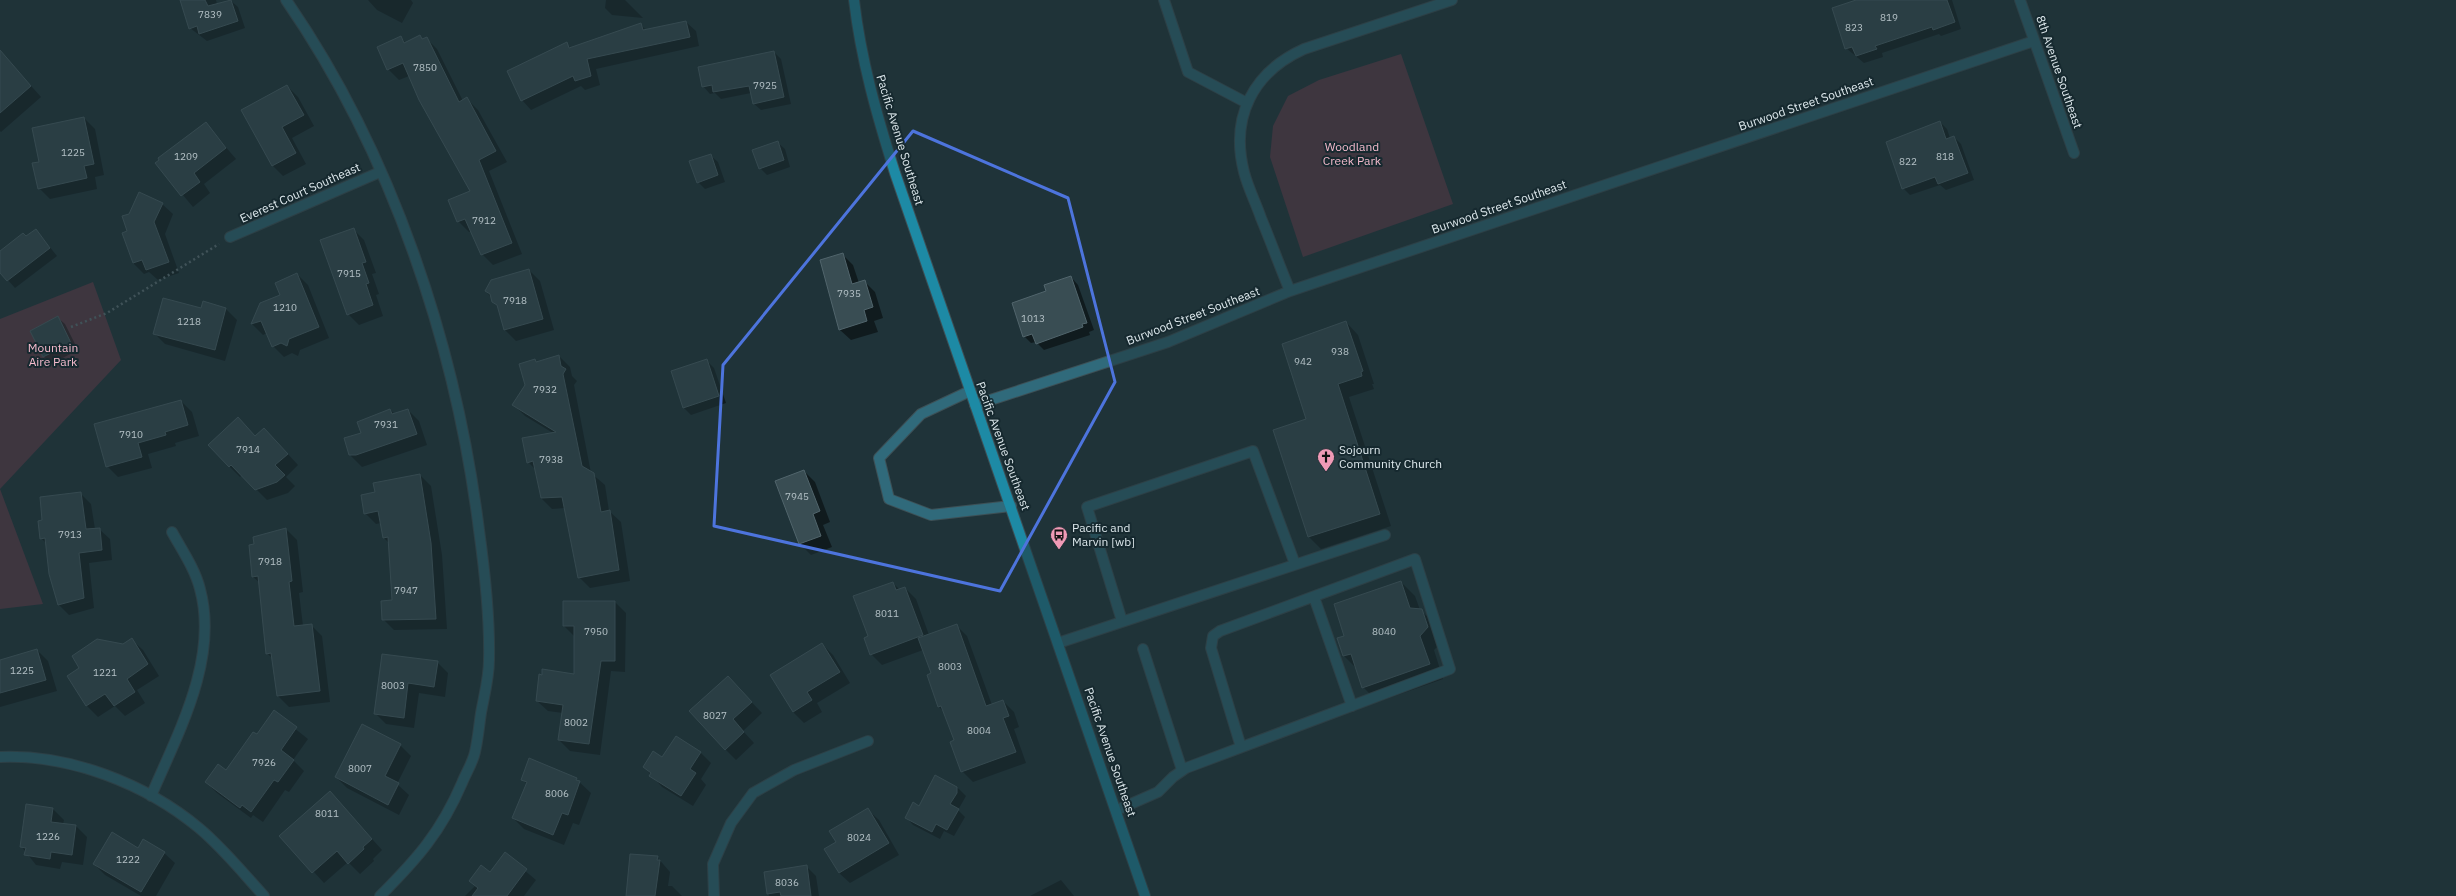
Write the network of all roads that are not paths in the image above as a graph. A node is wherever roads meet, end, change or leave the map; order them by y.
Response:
1 (286, 0) edge
2 (854, 0) edge
3 (1164, 0) edge
4 (1452, 0) edge
5 (2020, 0) edge
6 (2034, 41) junction
7 (1247, 103) junction
8 (2074, 153) dead end
9 (380, 172) junction
10 (230, 237) road end
11 (1290, 292) junction
12 (970, 390) junction
13 (975, 405) junction
14 (1011, 506) junction
15 (172, 532) dead end
16 (1385, 534) dead end
17 (1295, 564) junction
18 (1314, 597) junction
19 (1122, 621) junction
20 (1058, 643) junction
21 (1143, 648) dead end
22 (1352, 706) junction
23 (868, 741) dead end
24 (1241, 747) junction
25 (0, 757) edge
26 (1182, 770) junction
27 (151, 796) junction
28 (1117, 810) junction
29 (264, 896) edge
30 (380, 896) edge
31 (714, 896) edge
32 (1145, 896) edge

1 - 9 street
2 - 12 main road, Pacific Avenue Southeast
3 - 7 street
4 - 7 street
5 - 6 street, 8th Avenue Southeast
6 - 8 street, 8th Avenue Southeast
6 - 11 street, Burwood Street Southeast
7 - 11 street
9 - 10 street, Everest Court Southeast
9 - 30 street
11 - 13 street, Burwood Street Southeast
12 - 13 main road, Pacific Avenue Southeast
12 - 14 street
13 - 14 main road, Pacific Avenue Southeast
14 - 20 main road, Pacific Avenue Southeast
15 - 27 street
16 - 17 street
17 - 19 street
17 - 19 street
18 - 22 street
18 - 22 street
18 - 24 street
19 - 20 street
20 - 28 main road, Pacific Avenue Southeast
21 - 26 street
22 - 24 street
23 - 31 street
24 - 26 street
25 - 27 street
26 - 28 street
27 - 29 street
28 - 32 main road, Pacific Avenue Southeast

